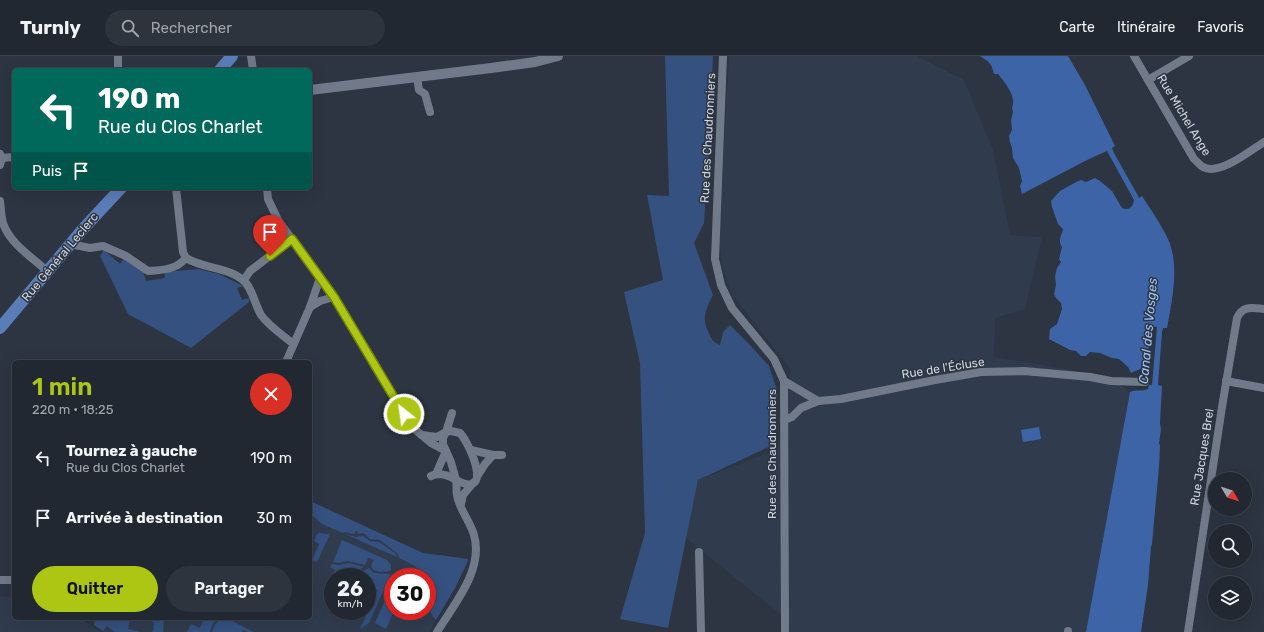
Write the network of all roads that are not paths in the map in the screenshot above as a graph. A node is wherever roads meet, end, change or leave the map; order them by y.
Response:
1 (118, 56) edge
2 (232, 56) edge
3 (251, 56) edge
4 (558, 56) edge
5 (723, 56) edge
6 (1134, 56) edge
7 (1189, 56) edge
8 (118, 68) edge
9 (222, 68) edge
10 (253, 68) edge
11 (417, 77) junction
12 (1148, 80) junction
13 (312, 90) edge
14 (430, 112) dead end
15 (1264, 142) edge
16 (12, 157) edge
17 (1, 159) edge
18 (119, 190) edge
19 (176, 190) edge
20 (267, 190) edge
21 (0, 201) edge
22 (292, 239) junction
23 (70, 244) junction
24 (186, 258) junction
25 (47, 271) junction
26 (320, 278) junction
27 (244, 280) junction
28 (334, 297) junction
29 (310, 307) junction
30 (1264, 309) edge
31 (0, 328) edge
32 (294, 343) junction
33 (287, 360) edge
34 (784, 381) junction
35 (1226, 381) junction
36 (1145, 382) dead end
37 (1264, 388) edge
38 (818, 401) junction
39 (784, 420) junction
40 (446, 432) junction
41 (460, 432) junction
42 (422, 435) junction
43 (471, 450) junction
44 (446, 451) junction
45 (493, 455) junction
46 (502, 455) dead end
47 (478, 475) junction
48 (456, 480) junction
49 (474, 483) junction
50 (460, 504) junction
51 (699, 552) dead end
52 (0, 580) edge
53 (12, 580) edge
54 (437, 632) edge
55 (701, 632) edge
56 (785, 632) edge
57 (1188, 632) edge

1 - 8 street
2 - 9 main road
3 - 10 street
4 - 11 street
5 - 34 street, Rue des Chaudronniers
6 - 12 street, Rue Michel Ange
7 - 12 street
11 - 13 street
11 - 14 street
12 - 15 street, Rue Michel Ange
16 - 17 street
18 - 23 main road, Rue Général Leclerc
19 - 24 street
20 - 22 street
21 - 25 street
22 - 26 street
22 - 27 street
23 - 24 street
23 - 25 main road, Rue Général Leclerc
24 - 27 street
25 - 31 main road, Rue Général Leclerc
26 - 28 street
26 - 29 street
27 - 32 street
28 - 29 street
28 - 42 street
29 - 32 street
30 - 35 street, Rue Jacques Brel
32 - 33 street
34 - 38 street
34 - 39 street, Rue des Chaudronniers
35 - 37 street
35 - 57 street, Rue Jacques Brel
36 - 38 street, Rue de l'Écluse
38 - 39 street, Rue de l'Écluse
39 - 56 street, Rue des Chaudronniers
40 - 41 street
40 - 41 street
40 - 42 street
40 - 44 street
41 - 43 street
42 - 44 street
43 - 45 street
43 - 47 street
44 - 48 street
44 - 48 street
45 - 46 street
45 - 47 street
47 - 49 street
48 - 49 street
48 - 50 street
49 - 50 street
50 - 54 street
51 - 55 street
52 - 53 street

